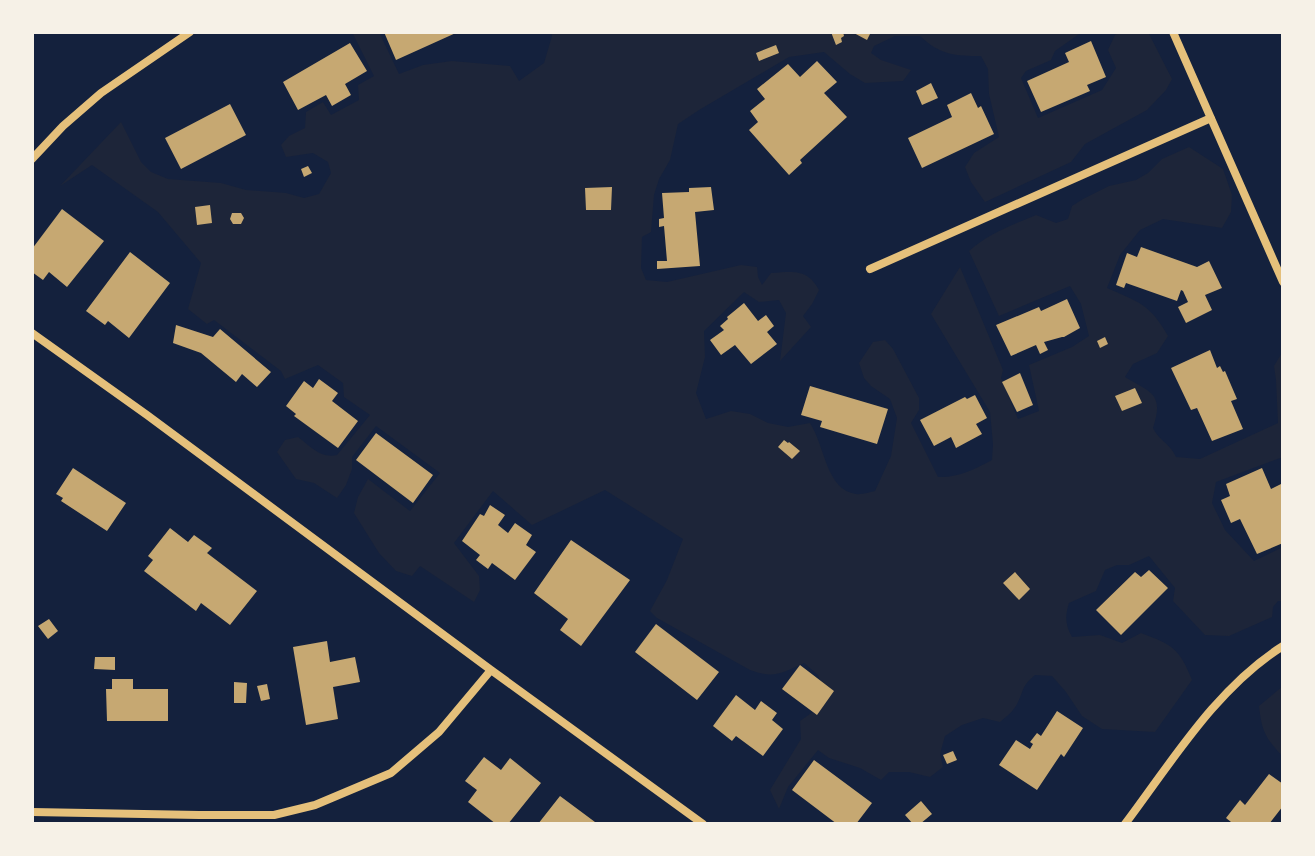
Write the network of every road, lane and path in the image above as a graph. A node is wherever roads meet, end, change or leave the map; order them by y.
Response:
1 (190, 32) edge
2 (1173, 32) edge
3 (1211, 118) junction
4 (32, 159) edge
5 (870, 269) dead end
6 (1283, 282) edge
7 (32, 333) edge
8 (1283, 646) edge
9 (491, 670) junction
10 (32, 812) edge
11 (703, 824) edge
12 (1125, 824) edge

1 - 4 street
2 - 3 street
3 - 5 street
3 - 6 street
7 - 9 street
8 - 12 street
9 - 10 street
9 - 11 street

